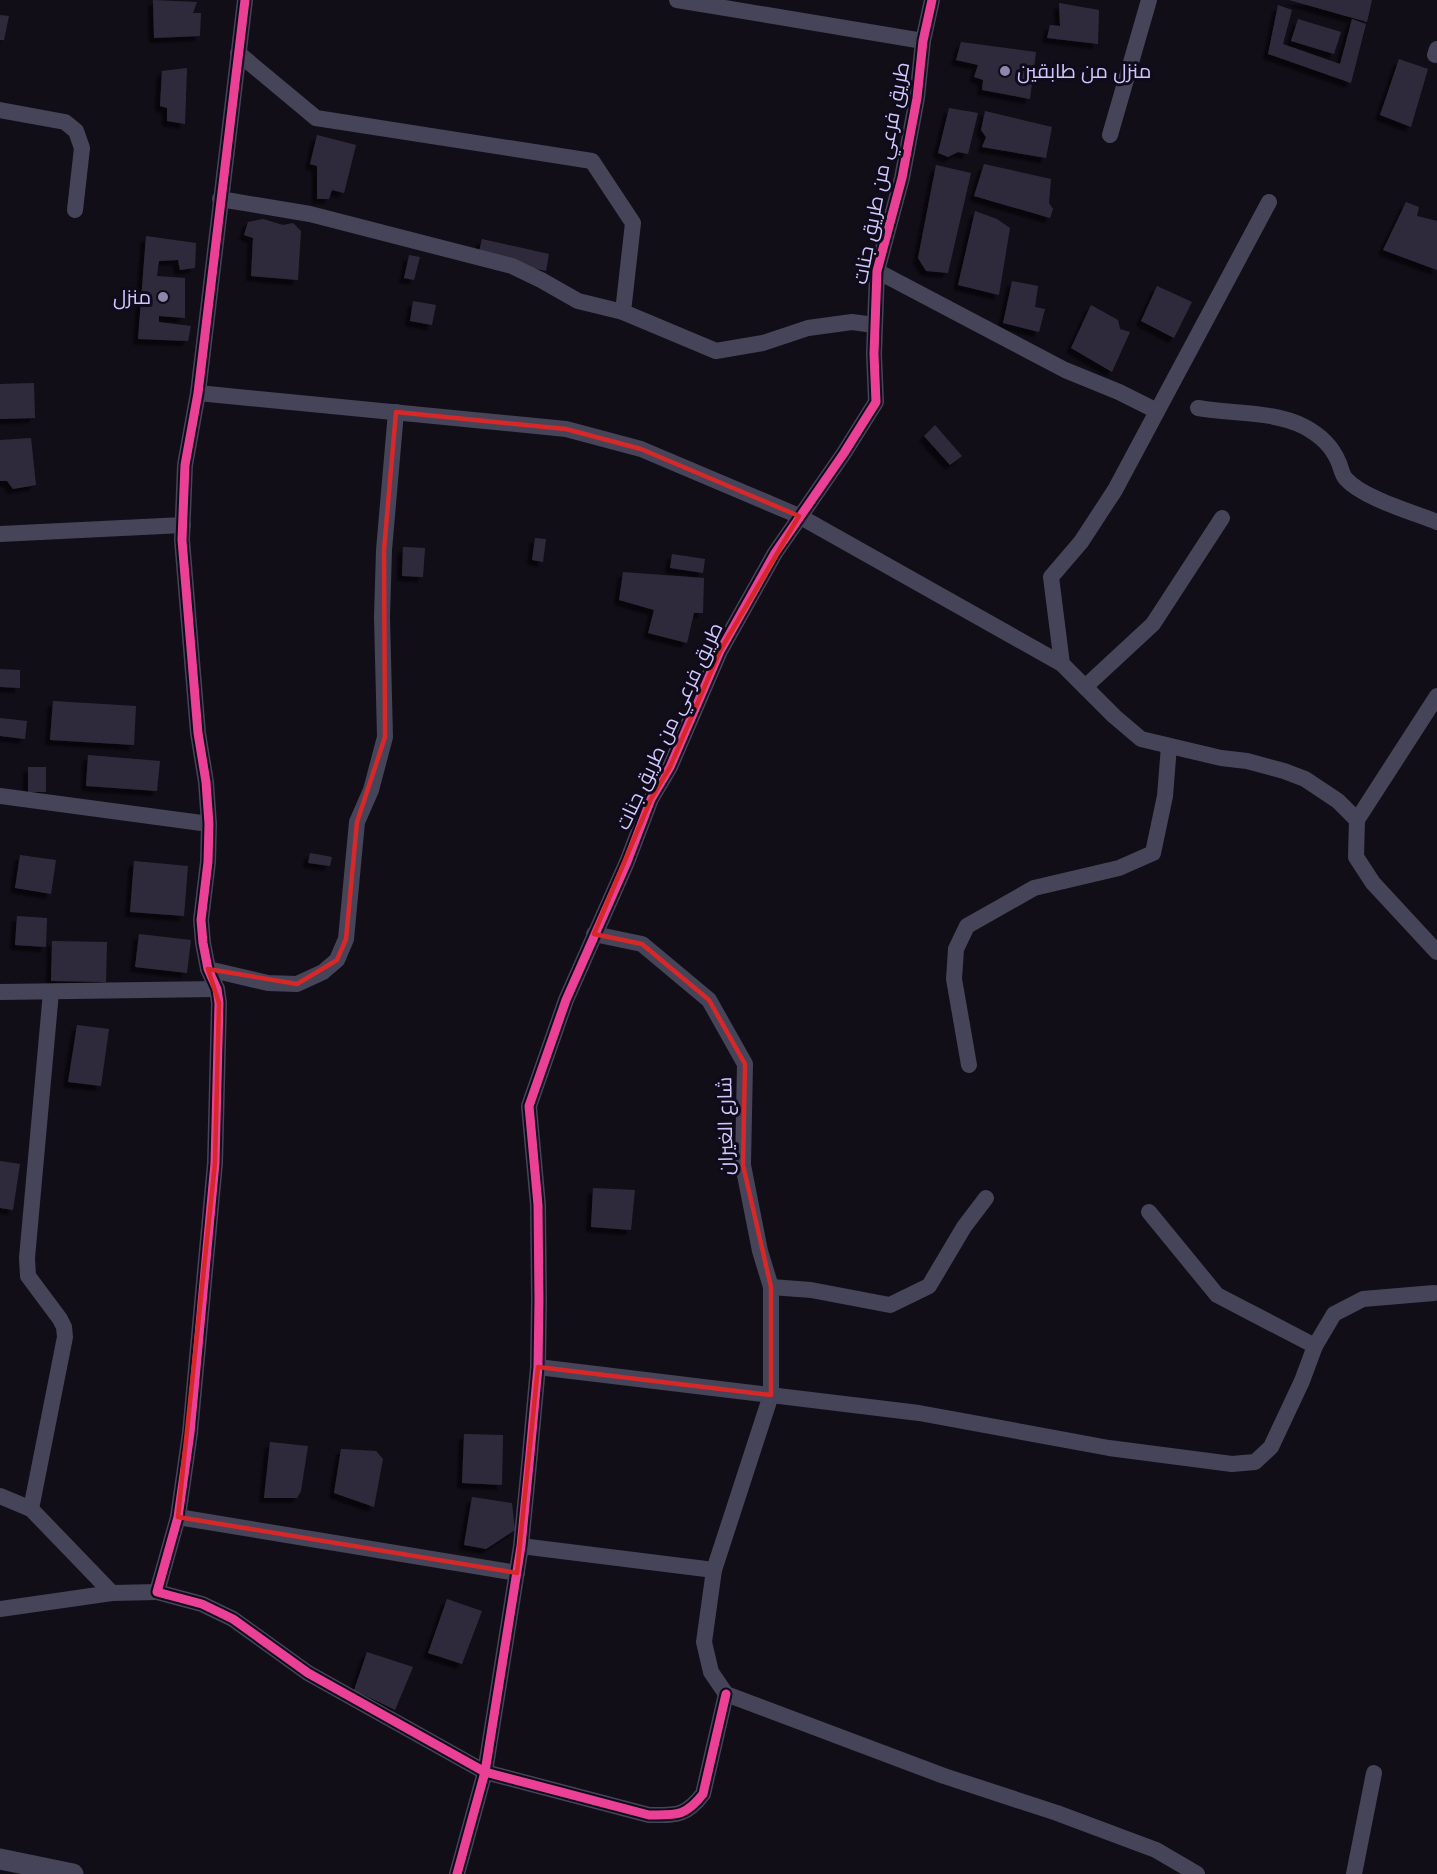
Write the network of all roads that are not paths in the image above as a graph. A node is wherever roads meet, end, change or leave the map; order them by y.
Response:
1 (245, 0) edge
2 (677, 0) edge
3 (932, 0) edge
4 (1149, 0) edge
5 (923, 41) junction
6 (238, 53) junction
7 (0, 111) edge
8 (1110, 135) dead end
9 (220, 199) junction
10 (1269, 202) dead end
11 (75, 210) dead end
12 (877, 271) junction
13 (622, 312) junction
14 (874, 325) junction
15 (198, 393) junction
16 (1198, 408) dead end
17 (1157, 411) junction
18 (396, 412) junction
19 (800, 516) junction
20 (1222, 518) dead end
21 (1437, 522) edge
22 (183, 525) junction
23 (0, 534) edge
24 (1062, 664) junction
25 (1085, 687) junction
26 (1437, 696) edge
27 (1169, 746) junction
28 (0, 796) edge
29 (1357, 820) junction
30 (209, 824) junction
31 (594, 934) junction
32 (1437, 952) edge
33 (208, 969) junction
34 (217, 989) junction
35 (0, 992) edge
36 (51, 992) junction
37 (969, 1065) dead end
38 (987, 1198) dead end
39 (1149, 1212) dead end
40 (771, 1287) junction
41 (1434, 1293) dead end
42 (1315, 1346) junction
43 (538, 1367) junction
44 (771, 1395) junction
45 (0, 1496) edge
46 (31, 1509) junction
47 (178, 1517) junction
48 (521, 1546) junction
49 (714, 1570) junction
50 (517, 1573) junction
51 (157, 1592) junction
52 (112, 1593) junction
53 (0, 1609) edge
54 (726, 1695) junction
55 (485, 1772) junction
56 (1374, 1773) dead end
57 (0, 1859) edge
58 (73, 1874) edge
59 (457, 1874) edge
60 (1197, 1874) edge
61 (1354, 1874) edge

1 - 6 street
2 - 5 street
3 - 5 street, طريق فرعي من طريق جنات
4 - 8 street
5 - 12 street, طريق فرعي من طريق جنات
6 - 9 street
6 - 13 street
7 - 11 street
9 - 13 street
9 - 15 street
10 - 17 street
12 - 14 street, طريق فرعي من طريق جنات
12 - 17 street
13 - 14 street
14 - 19 street, طريق فرعي من طريق جنات
15 - 18 street
15 - 22 street
16 - 21 street
17 - 24 street
18 - 19 street
18 - 33 street
19 - 24 street
19 - 31 street, طريق فرعي من طريق جنات
20 - 25 street
22 - 23 street
22 - 30 street
24 - 25 street
25 - 27 street
26 - 29 street
27 - 29 street
27 - 37 street
28 - 30 street
29 - 32 street
30 - 33 street
31 - 40 street, شارع الغيران
31 - 43 street, طريق فرعي من طريق جنات
33 - 34 street
34 - 36 street
34 - 47 street
35 - 36 street
36 - 46 street
38 - 40 street
39 - 42 street
40 - 44 street, شارع الغيران
41 - 42 street
42 - 44 street
43 - 44 street
43 - 48 street, طريق فرعي من طريق جنات
44 - 49 street, شارع الغيران
45 - 46 street
46 - 52 street
47 - 50 street
47 - 51 street
48 - 49 street
48 - 50 street, طريق فرعي من طريق جنات
49 - 54 street, شارع الغيران
50 - 55 street, طريق فرعي من طريق جنات
51 - 52 street
51 - 55 street
52 - 53 street
54 - 55 street
54 - 60 street
55 - 59 street, طريق فرعي من طريق جنات
56 - 61 street
57 - 58 street

